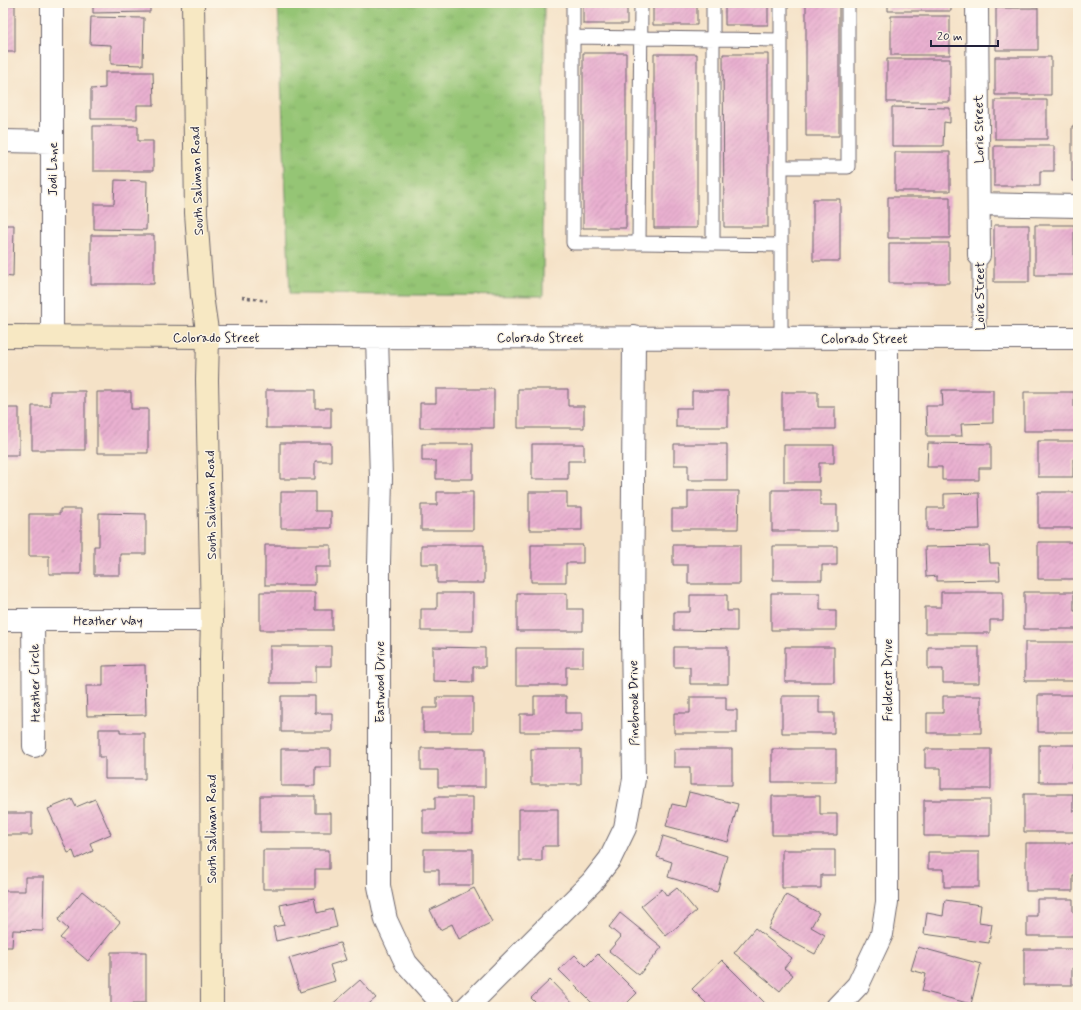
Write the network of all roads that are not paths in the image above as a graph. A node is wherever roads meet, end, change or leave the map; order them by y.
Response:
1 (52, 3) edge
2 (193, 3) edge
3 (573, 3) edge
4 (641, 3) edge
5 (713, 3) edge
6 (781, 3) edge
7 (848, 3) edge
8 (977, 3) edge
9 (573, 37) junction
10 (640, 38) junction
11 (713, 39) junction
12 (781, 40) junction
13 (3, 141) edge
14 (52, 142) junction
15 (781, 167) junction
16 (979, 204) junction
17 (1078, 206) edge
18 (639, 243) junction
19 (713, 244) junction
20 (781, 245) junction
21 (979, 255) joint
22 (3, 336) edge
23 (52, 336) junction
24 (208, 337) junction
25 (377, 337) junction
26 (634, 337) junction
27 (781, 338) junction
28 (887, 338) junction
29 (979, 338) junction
30 (1078, 338) edge
31 (3, 620) edge
32 (33, 620) junction
33 (212, 620) junction
34 (34, 746) dead end
35 (212, 1007) edge
36 (446, 1007) edge
37 (467, 1007) edge
38 (837, 1007) edge

1 - 14 street, Jodi Lane
2 - 24 street, South Saliman Road
3 - 9 lane
4 - 10 lane
5 - 11 lane
6 - 12 lane
7 - 15 lane
8 - 16 street, Lorie Street
9 - 10 lane
9 - 18 lane
10 - 11 lane
10 - 18 lane
11 - 12 lane
11 - 19 lane
12 - 15 lane
13 - 14 street
14 - 23 street, Jodi Lane
15 - 20 lane
16 - 17 street
16 - 21 street, Lorie Street
18 - 19 lane
19 - 20 lane
20 - 27 lane
21 - 29 lane, Loire Street
22 - 23 street, Colorado Street
23 - 24 street, Colorado Street
24 - 25 street, Colorado Street
24 - 33 street, South Saliman Road
25 - 26 street, Colorado Street
25 - 36 street, Eastwood Drive
26 - 27 street, Colorado Street
26 - 37 street, Pinebrook Drive
27 - 28 street, Colorado Street
28 - 29 street, Colorado Street
28 - 38 street, Fieldcrest Drive
29 - 30 street, Colorado Street
31 - 32 street, Heather Way
32 - 33 street, Heather Way
32 - 34 street, Heather Circle
33 - 35 street, South Saliman Road

